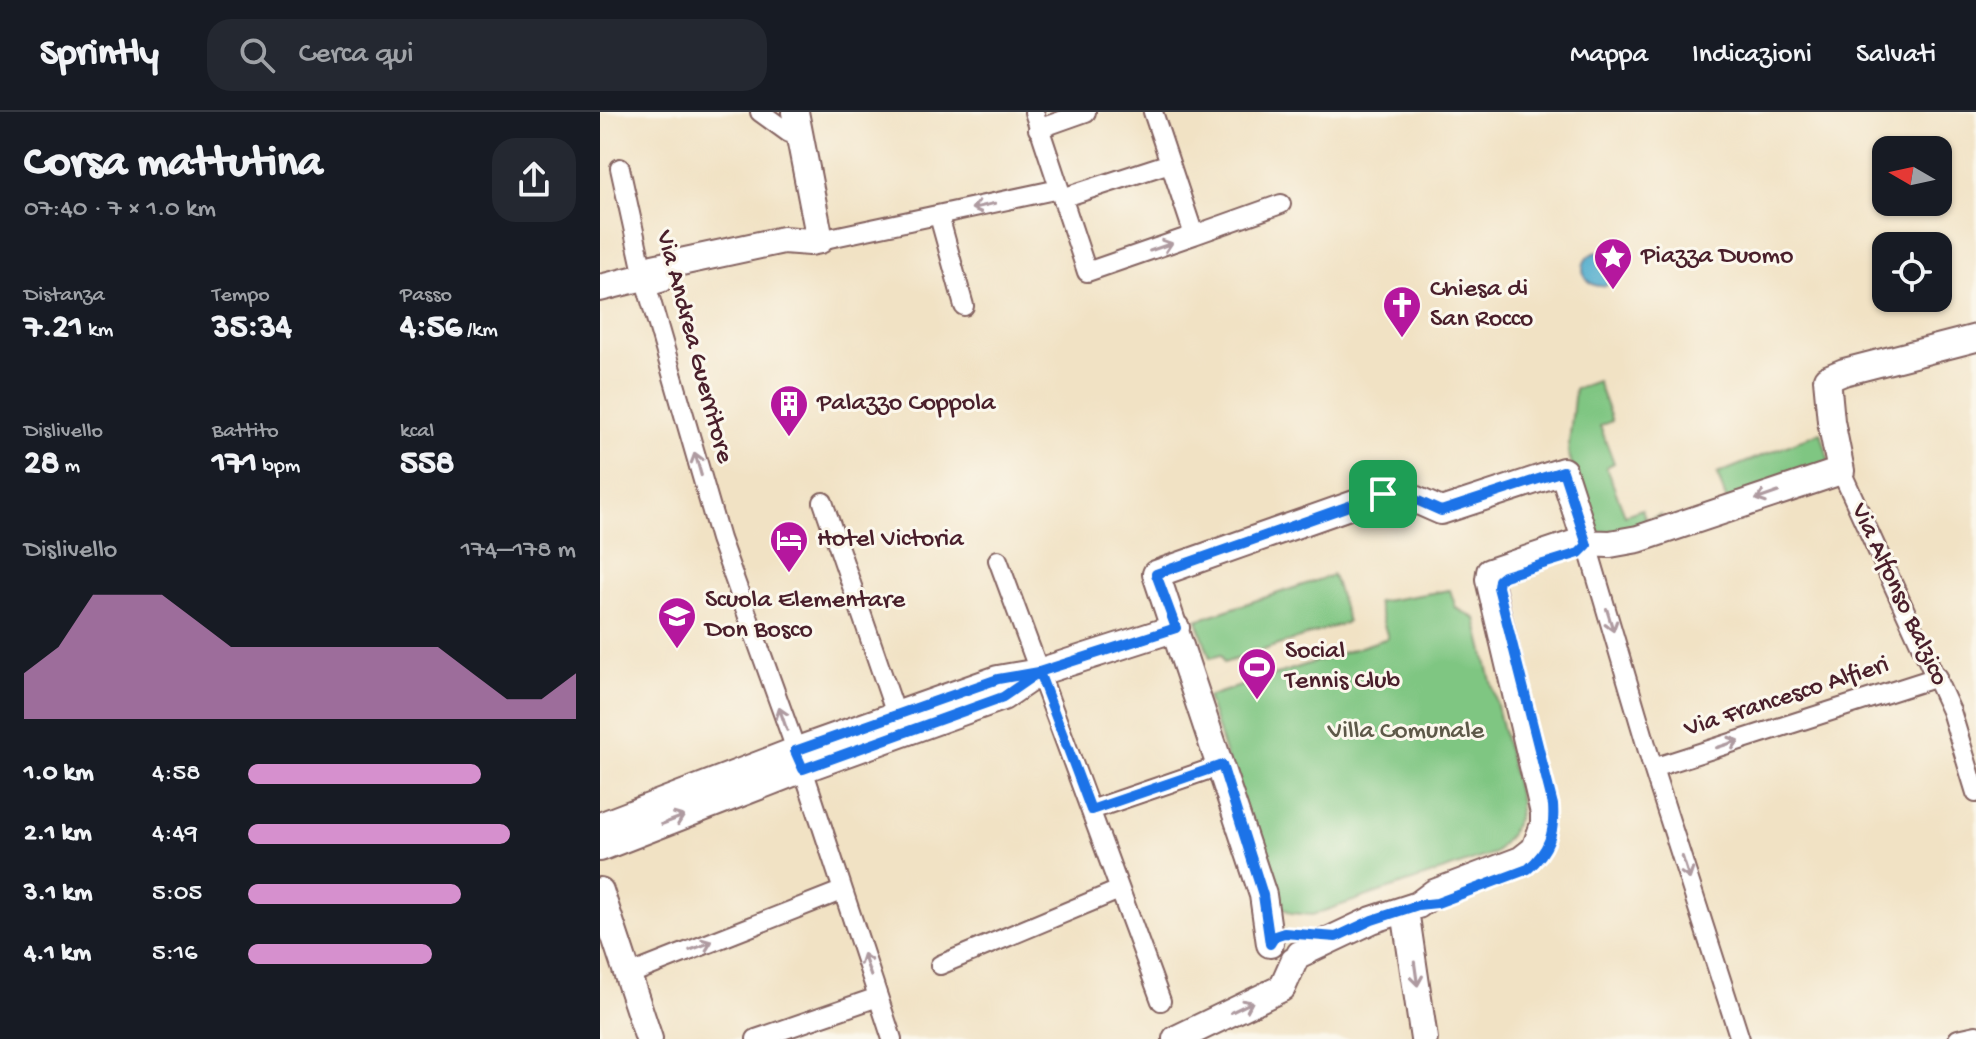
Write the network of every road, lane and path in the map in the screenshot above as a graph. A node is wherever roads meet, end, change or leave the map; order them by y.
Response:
1 (760, 112) edge
2 (1086, 112) edge
3 (1153, 112) edge
4 (796, 119) edge
5 (1036, 120) edge
6 (1170, 163) junction
7 (620, 168) dead end
8 (1060, 194) junction
9 (1281, 204) dead end
10 (939, 216) junction
11 (1194, 235) junction
12 (815, 241) junction
13 (644, 277) junction
14 (600, 288) edge
15 (964, 306) dead end
16 (1976, 338) edge
17 (1841, 471) junction
18 (823, 502) dead end
19 (1587, 545) junction
20 (998, 560) dead end
21 (1176, 628) junction
22 (1039, 672) junction
23 (1937, 677) junction
24 (899, 724) junction
25 (799, 760) junction
26 (1972, 763) edge
27 (1222, 765) junction
28 (1653, 768) junction
29 (1976, 793) edge
30 (1091, 810) junction
31 (600, 826) edge
32 (600, 848) edge
33 (1119, 890) junction
34 (600, 891) edge
35 (841, 891) junction
36 (1412, 908) junction
37 (1289, 946) junction
38 (940, 965) dead end
39 (628, 975) junction
40 (878, 997) junction
41 (1161, 1001) dead end
42 (1976, 1035) edge
43 (1182, 1038) edge
44 (649, 1039) edge
45 (756, 1039) edge
46 (892, 1039) edge
47 (1424, 1039) edge
48 (1740, 1039) edge
49 (1958, 1039) edge

1 - 4 street
2 - 5 street
3 - 6 street
4 - 12 street
5 - 8 street
6 - 8 street
6 - 11 street
7 - 13 street, Via Andrea Guerritore
8 -> 10 street
8 -> 11 street
9 - 11 street
10 - 12 street
10 - 15 street
12 - 13 street
13 - 14 street
25 -> 13 street, Via Andrea Guerritore
16 - 17 street, Via Alfonso Balzico
17 -> 19 street, Via Alfonso Balzico
17 - 23 street, Via Alfonso Balzico
18 - 24 street
19 - 21 street
19 -> 28 street
19 - 36 street
19 - 36 street
20 - 22 street
21 - 22 street
21 - 27 street
22 - 24 street
22 - 30 street
23 - 26 street, Via Alfonso Balzico
28 -> 23 street, Via Francesco Alfieri
24 - 25 street
25 - 31 street
32 -> 25 street
25 - 35 street, Via Andrea Guerritore
26 - 29 street, Via Alfonso Balzico
27 - 30 street
27 - 37 street
28 -> 48 street
30 - 33 street
33 - 38 street
33 - 41 street
34 - 39 street
39 -> 35 street
40 -> 35 street, Via Andrea Guerritore
36 - 37 street
36 -> 47 street
43 -> 37 street
39 - 44 street
40 - 45 street
40 - 46 street, Via Andrea Guerritore
42 - 49 street

